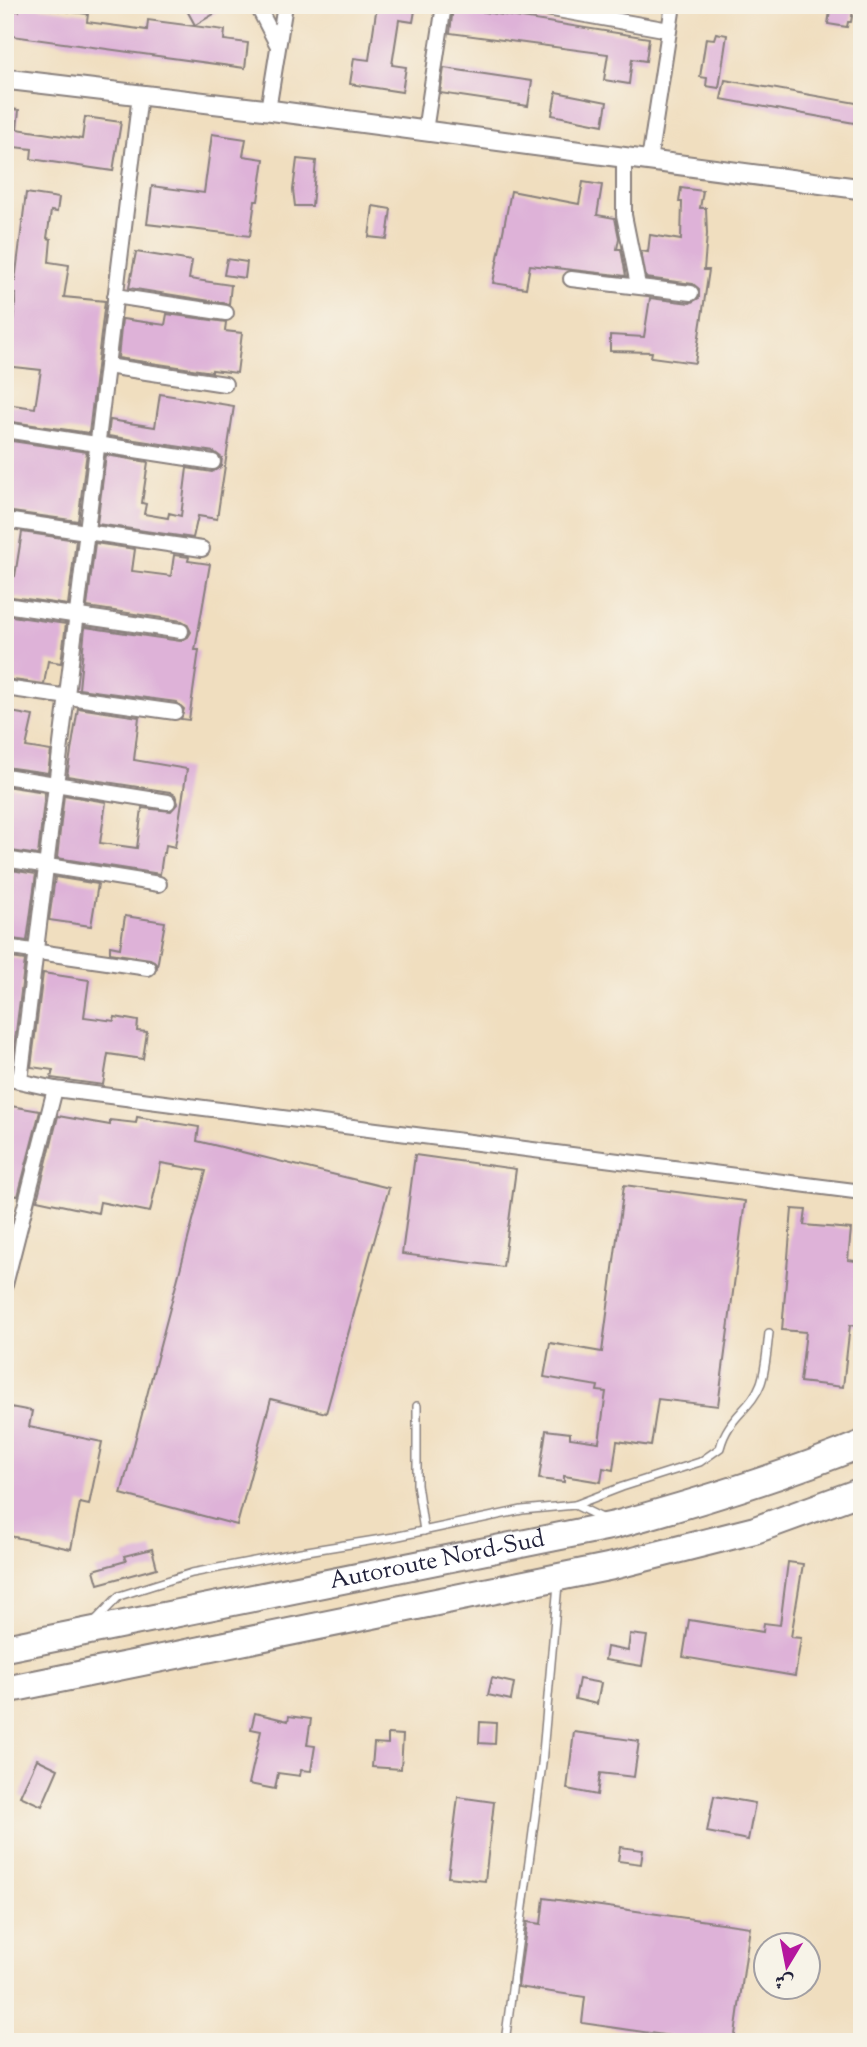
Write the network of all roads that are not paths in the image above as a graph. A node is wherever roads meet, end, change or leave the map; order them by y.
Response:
1 (257, 5) edge
2 (285, 5) edge
3 (443, 5) edge
4 (530, 5) edge
5 (673, 5) edge
6 (669, 30) junction
7 (278, 46) junction
8 (5, 79) edge
9 (140, 95) junction
10 (268, 110) junction
11 (425, 131) junction
12 (624, 158) junction
13 (649, 161) junction
14 (862, 189) edge
15 (571, 279) dead end
16 (638, 285) junction
17 (691, 293) dead end
18 (115, 296) junction
19 (226, 313) dead end
20 (107, 366) junction
21 (225, 384) dead end
22 (5, 430) edge
23 (97, 446) junction
24 (213, 462) dead end
25 (5, 520) edge
26 (86, 532) junction
27 (202, 549) dead end
28 (5, 605) edge
29 (76, 616) junction
30 (181, 631) dead end
31 (5, 688) edge
32 (66, 697) junction
33 (175, 712) dead end
34 (5, 776) edge
35 (55, 784) junction
36 (168, 802) dead end
37 (5, 859) edge
38 (45, 865) junction
39 (159, 884) dead end
40 (5, 947) edge
41 (35, 952) junction
42 (148, 968) dead end
43 (13, 1079) edge
44 (55, 1090) junction
45 (862, 1192) edge
46 (5, 1285) edge
47 (769, 1333) dead end
48 (417, 1406) dead end
49 (862, 1444) edge
50 (862, 1491) edge
51 (575, 1505) junction
52 (615, 1525) junction
53 (424, 1531) junction
54 (558, 1578) junction
55 (84, 1632) junction
56 (5, 1648) edge
57 (5, 1690) edge
58 (505, 2042) edge

1 - 7 street
2 - 7 street
3 - 11 street
4 - 6 street
5 - 6 street
6 - 13 street
7 - 10 street
8 - 9 main road
9 - 10 main road
9 - 18 street
10 - 11 main road
11 - 12 main road
12 - 13 main road
12 - 16 street
13 - 14 main road
15 - 16 street
16 - 17 street
18 - 19 street
18 - 20 street
20 - 21 street
20 - 23 street
22 - 23 street
23 - 24 street
23 - 26 street
25 - 26 street
26 - 27 street
26 - 29 street
28 - 29 street
29 - 30 street
29 - 32 street
31 - 32 street
32 - 33 street
32 - 35 street
34 - 35 street
35 - 36 street
35 - 38 street
37 - 38 street
38 - 39 street
38 - 41 street
40 - 41 street
41 - 42 street
41 - 43 street
43 - 44 street
44 - 45 street
44 - 46 street
47 - 51 lane
48 - 53 lane
49 - 52 highway, Autoroute Nord-Sud
50 - 54 highway, Autoroute Nord-Sud
51 - 52 lane
51 - 53 lane
52 - 55 highway, Autoroute Nord-Sud
53 - 55 lane
54 - 57 highway, Autoroute Nord-Sud
54 - 58 lane
55 - 56 highway, Autoroute Nord-Sud

